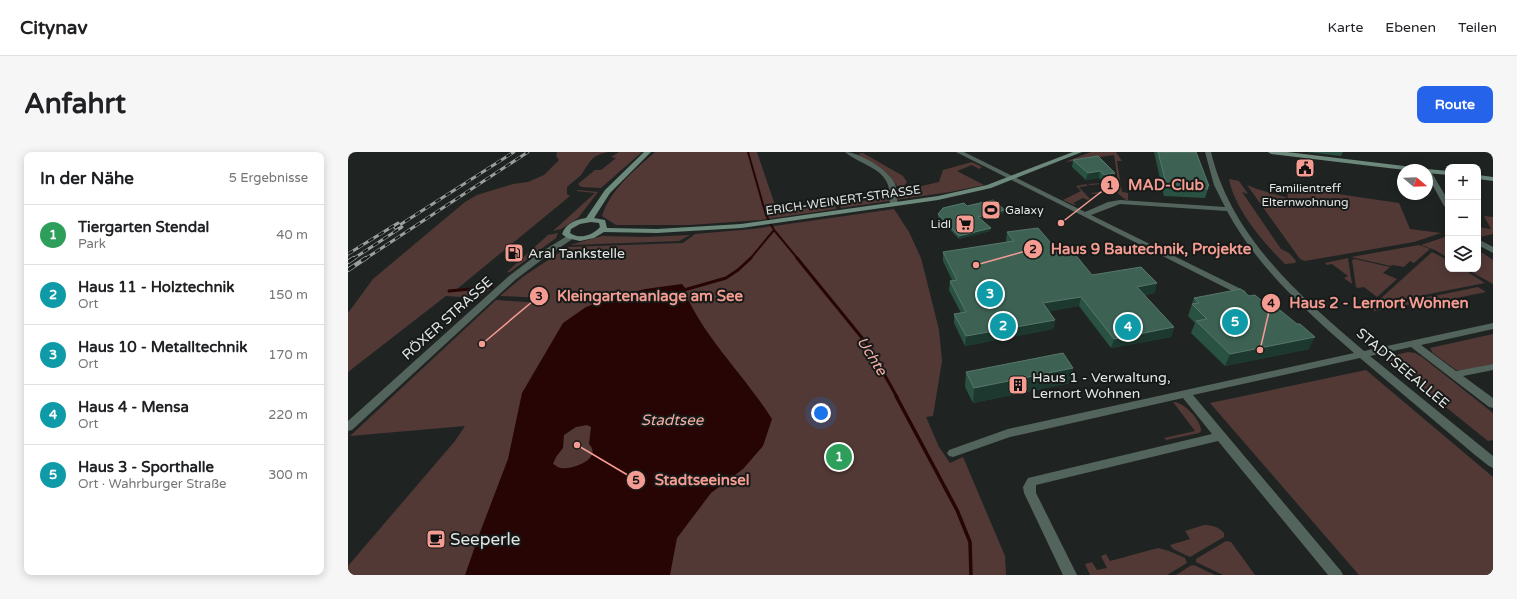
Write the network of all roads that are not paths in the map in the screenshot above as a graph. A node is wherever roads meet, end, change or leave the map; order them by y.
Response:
1 (648, 152) edge
2 (848, 152) edge
3 (959, 152) edge
4 (1079, 152) edge
5 (1208, 152) edge
6 (1271, 152) edge
7 (1397, 167) edge
8 (1433, 172) edge
9 (1445, 173) edge
10 (1481, 177) edge
11 (1012, 179) junction
12 (1493, 179) edge
13 (1433, 182) edge
14 (1445, 201) edge
15 (894, 204) junction
16 (1229, 209) junction
17 (1085, 215) junction
18 (589, 220) junction
19 (602, 230) junction
20 (570, 238) junction
21 (1481, 243) edge
22 (1493, 251) edge
23 (1242, 293) edge
24 (1493, 326) edge
25 (1412, 344) junction
26 (1362, 354) junction
27 (1493, 367) edge
28 (1453, 375) junction
29 (1185, 393) junction
30 (1493, 404) edge
31 (348, 426) edge
32 (1220, 436) junction
33 (953, 453) dead end
34 (1493, 463) edge
35 (1070, 575) edge
36 (1336, 575) edge

1 - 18 street
2 - 15 street
3 - 11 street
4 - 11 street, ERICH-WEINERT-STRASSE
5 - 16 street, STADTSEEALLEE
6 - 7 street
8 - 9 street
10 - 12 street
11 - 15 street, ERICH-WEINERT-STRASSE
11 - 17 street
13 - 14 street
15 - 19 street, ERICH-WEINERT-STRASSE
16 - 17 street
16 - 26 street, STADTSEEALLEE
17 - 23 street
18 - 19 street
18 - 20 street
19 - 20 street
20 - 31 street, RÖXER STRASSE
21 - 22 street
24 - 25 street
25 - 26 street
25 - 28 street
26 - 29 street
26 - 34 street, STADTSEEALLEE
27 - 28 street
28 - 30 street
29 - 32 street
29 - 33 street
32 - 35 street
32 - 36 street

